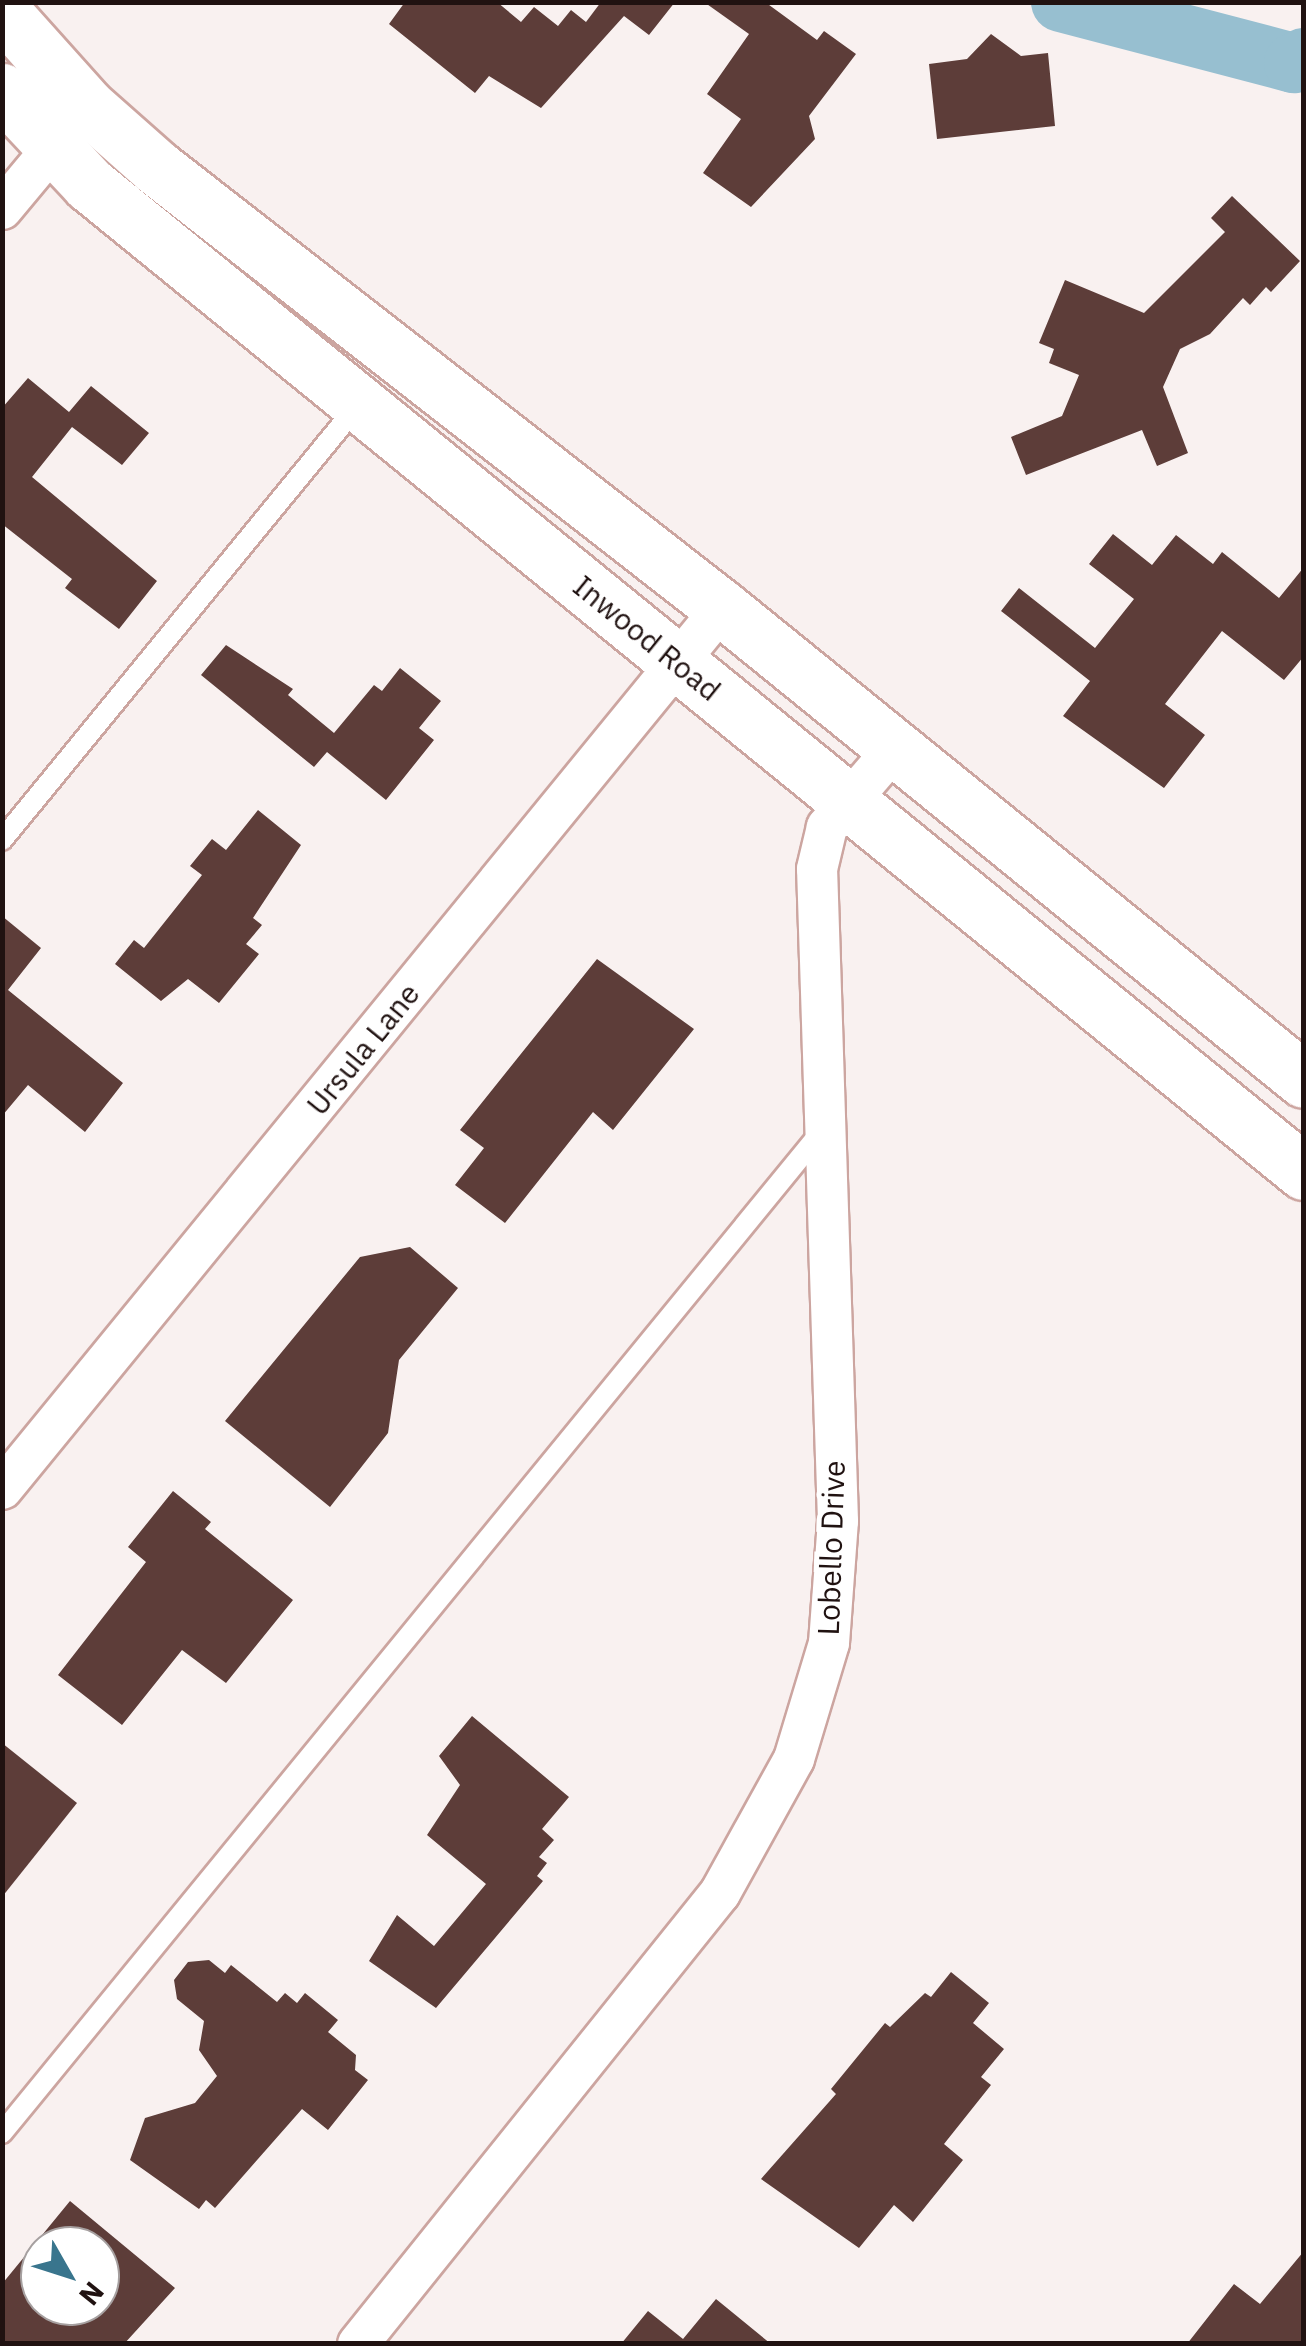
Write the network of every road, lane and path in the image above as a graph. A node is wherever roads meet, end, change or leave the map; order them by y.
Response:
1 (2, 11) edge
2 (2, 91) edge
3 (87, 106) junction
4 (52, 148) junction
5 (2, 209) edge
6 (358, 405) junction
7 (722, 608) junction
8 (676, 662) junction
9 (896, 748) junction
10 (848, 802) junction
11 (2, 840) edge
12 (1304, 1080) edge
13 (824, 1128) junction
14 (1304, 1172) edge
15 (2, 1489) edge
16 (2, 2133) edge
17 (358, 2344) edge

1 - 3 main road
2 - 4 main road, Inwood Road
3 - 4 street
3 - 7 main road
4 - 5 street
4 - 6 main road, Inwood Road
6 - 8 main road, Inwood Road
6 - 11 lane
7 - 8 street, Ursula Lane
7 - 9 main road
8 - 10 main road, Inwood Road
8 - 15 street, Ursula Lane
9 - 10 street, Lobello Drive
9 - 12 main road
10 - 13 street, Lobello Drive
10 - 14 main road, Inwood Road
13 - 16 lane
13 - 17 street, Lobello Drive

